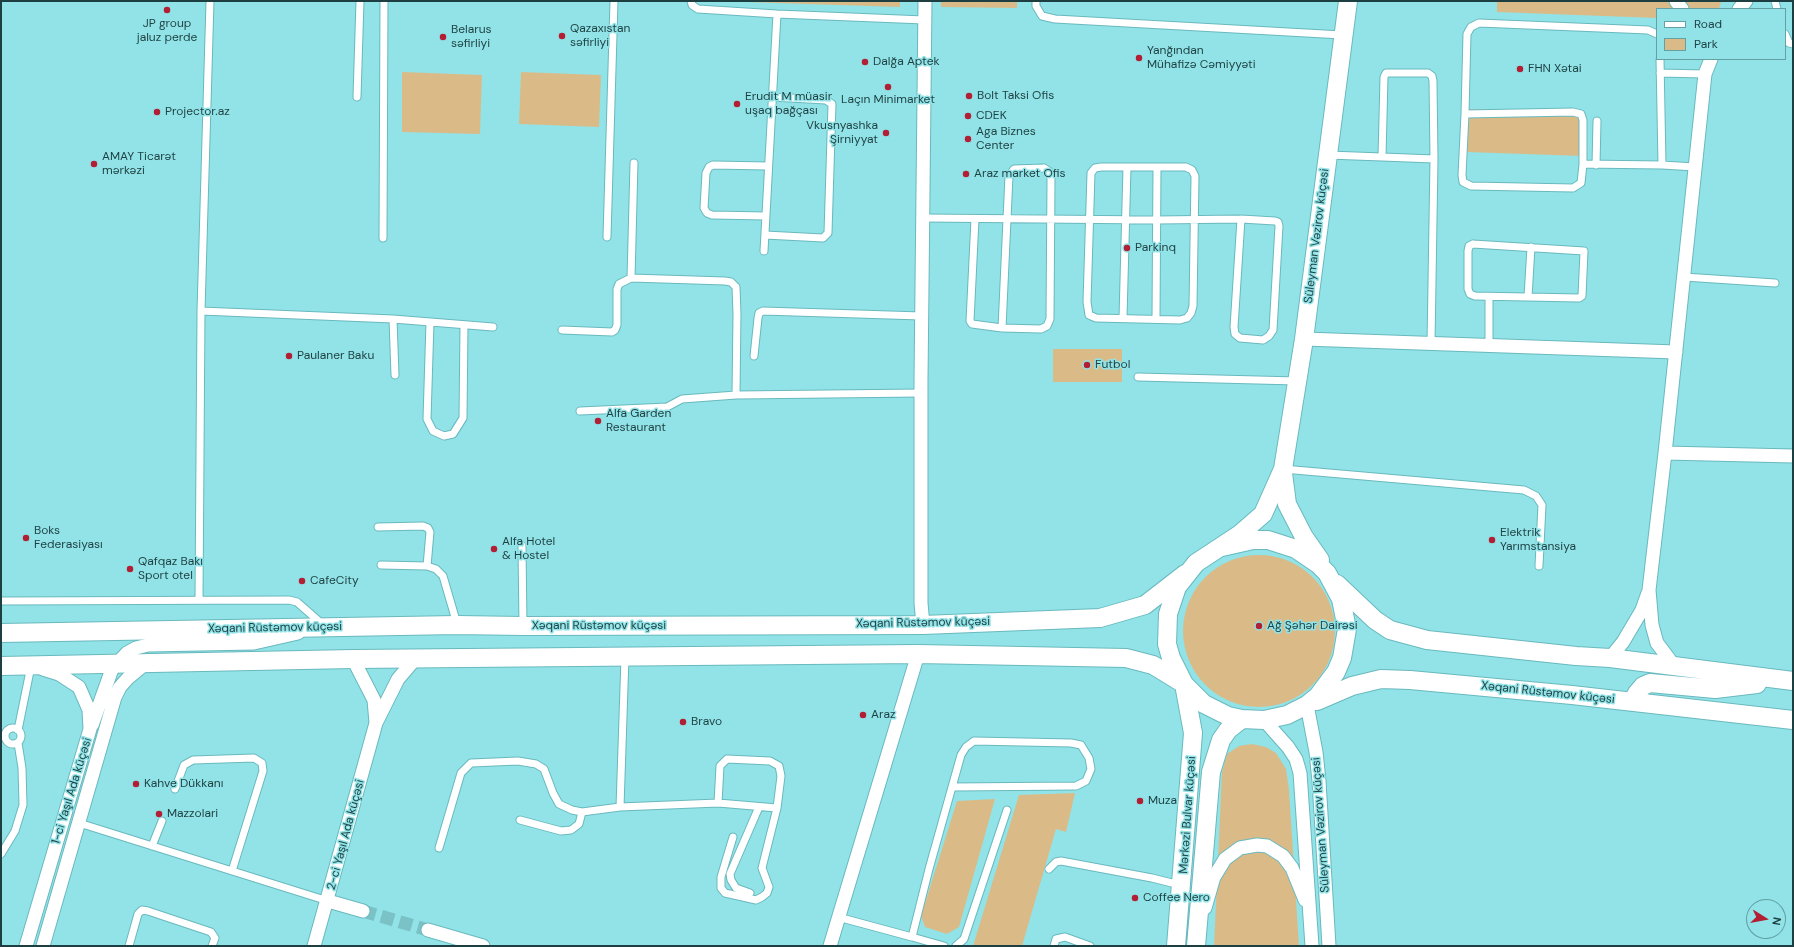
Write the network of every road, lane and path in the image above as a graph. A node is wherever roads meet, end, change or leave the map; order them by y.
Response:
1 (210, 1) edge
2 (360, 1) edge
3 (384, 1) edge
4 (614, 1) edge
5 (691, 1) edge
6 (925, 1) edge
7 (1036, 1) edge
8 (1348, 1) edge
9 (777, 14) junction
10 (924, 20) junction
11 (1656, 34) edge
12 (1343, 35) junction
13 (1786, 36) edge
14 (1793, 44) edge
15 (1660, 60) edge
16 (1701, 60) edge
17 (1711, 60) edge
18 (1660, 74) junction
19 (1705, 74) junction
20 (357, 97) dead end
21 (772, 97) junction
22 (1465, 114) junction
23 (1597, 121) dead end
24 (1328, 155) junction
25 (1382, 157) junction
26 (1434, 159) junction
27 (634, 163) dead end
28 (1583, 164) junction
29 (1596, 165) junction
30 (1662, 165) junction
31 (768, 166) junction
32 (1127, 167) junction
33 (1157, 167) junction
34 (1695, 167) junction
35 (766, 216) junction
36 (923, 218) junction
37 (975, 219) junction
38 (1008, 219) junction
39 (1195, 219) junction
40 (1241, 219) junction
41 (1050, 220) junction
42 (1089, 220) junction
43 (1125, 220) junction
44 (1157, 220) junction
45 (765, 235) junction
46 (383, 238) dead end
47 (607, 238) dead end
48 (1531, 247) junction
49 (764, 251) dead end
50 (1684, 277) junction
51 (631, 278) junction
52 (1775, 283) dead end
53 (1489, 297) junction
54 (1528, 297) junction
55 (201, 311) junction
56 (921, 316) junction
57 (1123, 318) junction
58 (393, 319) junction
59 (1156, 319) junction
60 (430, 322) junction
61 (464, 325) junction
62 (493, 327) dead end
63 (1002, 328) junction
64 (562, 330) dead end
65 (1304, 339) junction
66 (1431, 344) junction
67 (1489, 346) junction
68 (1676, 352) junction
69 (754, 356) dead end
70 (395, 375) dead end
71 (1138, 377) dead end
72 (1298, 381) junction
73 (921, 393) junction
74 (736, 395) junction
75 (580, 410) dead end
76 (1665, 453) junction
77 (1793, 456) edge
78 (1283, 469) junction
79 (378, 527) dead end
80 (522, 546) dead end
81 (1222, 546) junction
82 (382, 565) dead end
83 (428, 566) junction
84 (1539, 566) dead end
85 (1327, 573) junction
86 (1186, 574) junction
87 (1649, 590) junction
88 (199, 600) junction
89 (1, 601) edge
90 (457, 625) junction
91 (923, 625) junction
92 (524, 626) junction
93 (325, 627) junction
94 (1, 633) edge
95 (918, 654) junction
96 (625, 657) junction
97 (416, 658) junction
98 (1610, 658) junction
99 (353, 659) junction
100 (146, 663) junction
101 (117, 664) junction
102 (1, 666) edge
103 (31, 666) junction
104 (1675, 667) junction
105 (1789, 680) edge
106 (1184, 684) junction
107 (1632, 702) junction
108 (1307, 705) junction
109 (1242, 719) junction
110 (1264, 720) junction
111 (1793, 720) edge
112 (376, 723) junction
113 (90, 729) junction
114 (18, 730) junction
115 (3, 739) edge
116 (18, 743) junction
117 (952, 786) junction
118 (175, 789) dead end
119 (718, 803) junction
120 (620, 807) junction
121 (760, 807) junction
122 (777, 808) junction
123 (1007, 810) dead end
124 (582, 812) junction
125 (520, 820) dead end
126 (162, 821) dead end
127 (79, 823) junction
128 (733, 837) dead end
129 (152, 846) junction
130 (439, 848) dead end
131 (1, 854) edge
132 (1049, 869) dead end
133 (232, 871) junction
134 (1182, 886) junction
135 (750, 893) dead end
136 (328, 901) junction
137 (363, 911) tunnel mouth
138 (838, 917) junction
139 (1311, 919) junction
140 (1198, 927) junction
141 (428, 930) tunnel mouth
142 (912, 937) junction
143 (26, 946) edge
144 (43, 946) edge
145 (129, 946) edge
146 (212, 946) edge
147 (314, 946) edge
148 (484, 946) edge
149 (830, 946) edge
150 (944, 946) edge
151 (956, 946) edge
152 (1054, 946) edge
153 (1090, 946) edge
154 (1176, 946) edge
155 (1196, 946) edge
156 (1312, 946) edge
157 (1329, 946) edge

1 - 55 lane
2 - 20 lane
3 - 46 lane
4 - 47 lane
5 - 9 lane
6 - 10 street
7 - 12 lane
8 - 12 main road, Süleyman Vəzirov küçəsi
9 - 10 lane
9 - 21 lane
10 - 36 street
11 - 22 lane
12 - 24 main road, Süleyman Vəzirov küçəsi
13 - 14 lane
15 - 18 lane
16 - 19 street
17 - 19 street
18 - 19 lane
18 - 30 lane
19 - 34 street
21 - 31 lane
21 - 45 lane
22 - 28 lane
22 - 28 lane
23 - 29 lane
24 - 25 lane
24 - 65 main road, Süleyman Vəzirov küçəsi
25 - 26 lane
25 - 26 lane
26 - 66 lane
27 - 51 lane
28 - 29 lane
29 - 30 lane
30 - 34 lane
31 - 35 lane
31 - 35 lane
32 - 33 lane
32 - 42 lane
32 - 43 lane
33 - 39 lane
33 - 44 lane
34 - 50 street
35 - 45 lane
36 - 37 lane
36 - 56 street
37 - 38 lane
37 - 63 lane
38 - 41 lane
38 - 41 lane
38 - 63 lane
39 - 40 lane
39 - 44 lane
39 - 59 lane
40 - 40 lane
41 - 42 lane
41 - 63 lane
42 - 43 lane
42 - 57 lane
43 - 44 lane
43 - 57 lane
44 - 59 lane
45 - 49 lane
48 - 53 lane
48 - 54 lane
48 - 54 lane
50 - 52 lane
50 - 68 street
51 - 64 lane
51 - 74 lane
53 - 54 lane
53 - 67 lane
55 - 58 lane
55 - 88 lane
56 - 69 lane
56 - 73 street
57 - 59 lane
58 - 60 lane
58 - 70 lane
60 - 61 lane
60 - 61 lane
61 - 62 lane
65 - 66 street
65 - 72 main road, Süleyman Vəzirov küçəsi
66 - 67 street
67 - 68 street
68 - 76 street
71 - 72 lane
72 - 78 main road, Süleyman Vəzirov küçəsi
73 - 74 lane
73 - 91 street
74 - 75 lane
76 - 77 street
76 - 87 street
78 - 81 main road
78 - 84 lane
78 - 85 main road
79 - 83 lane
80 - 92 lane
81 - 85 main road
81 - 86 main road
82 - 83 lane
83 - 90 lane
85 - 98 main road
85 - 108 main road
86 - 91 main road, Xəqani Rüstəmov küçəsi
86 - 106 main road
87 - 98 street
87 - 104 street
88 - 89 lane
88 - 93 lane
90 - 92 main road, Xəqani Rüstəmov küçəsi
90 - 93 main road, Xəqani Rüstəmov küçəsi
91 - 92 main road, Xəqani Rüstəmov küçəsi
93 - 94 main road, Xəqani Rüstəmov küçəsi
93 - 101 street
95 - 96 main road
95 - 106 main road
95 - 138 street
96 - 97 main road
96 - 120 lane
97 - 99 main road
97 - 112 street, 2-ci Yaşıl Ada küçəsi
98 - 104 main road
99 - 100 main road
99 - 112 street, 2-ci Yaşıl Ada küçəsi
100 - 101 main road
100 - 127 street, 1-ci Yaşıl Ada küçəsi
101 - 103 main road
101 - 113 street
102 - 103 main road
103 - 113 street, 1-ci Yaşıl Ada küçəsi
103 - 114 lane
104 - 105 main road
105 - 107 main road
106 - 109 main road
106 - 134 main road, Mərkəzi Bulvar küçəsi
107 - 108 main road, Xəqani Rüstəmov küçəsi
107 - 111 main road, Xəqani Rüstəmov küçəsi
108 - 110 main road
108 - 157 street, Süleyman Vəzirov küçəsi
109 - 110 main road
109 - 140 main road, Mərkəzi Bulvar küçəsi
110 - 139 street, Süleyman Vəzirov küçəsi
112 - 136 street, 2-ci Yaşıl Ada küçəsi
113 - 143 street, 1-ci Yaşıl Ada küçəsi
114 - 115 lane
114 - 116 lane
115 - 116 lane
116 - 131 lane
117 - 117 lane
117 - 142 lane
118 - 133 lane
119 - 120 lane
119 - 121 lane
119 - 122 lane
120 - 124 lane
121 - 122 lane
121 - 135 lane
122 - 128 lane
123 - 151 lane
124 - 125 lane
124 - 130 lane
126 - 129 lane
127 - 129 lane
127 - 144 street, 1-ci Yaşıl Ada küçəsi
129 - 133 lane
132 - 134 lane
133 - 136 lane
134 - 154 main road, Mərkəzi Bulvar küçəsi
136 - 137 street
136 - 147 street, 2-ci Yaşıl Ada küçəsi
138 - 142 lane
138 - 149 street
139 - 140 street
139 - 156 street, Süleyman Vəzirov küçəsi
140 - 155 main road, Mərkəzi Bulvar küçəsi
141 - 148 street
142 - 150 lane
145 - 146 lane
152 - 153 lane

